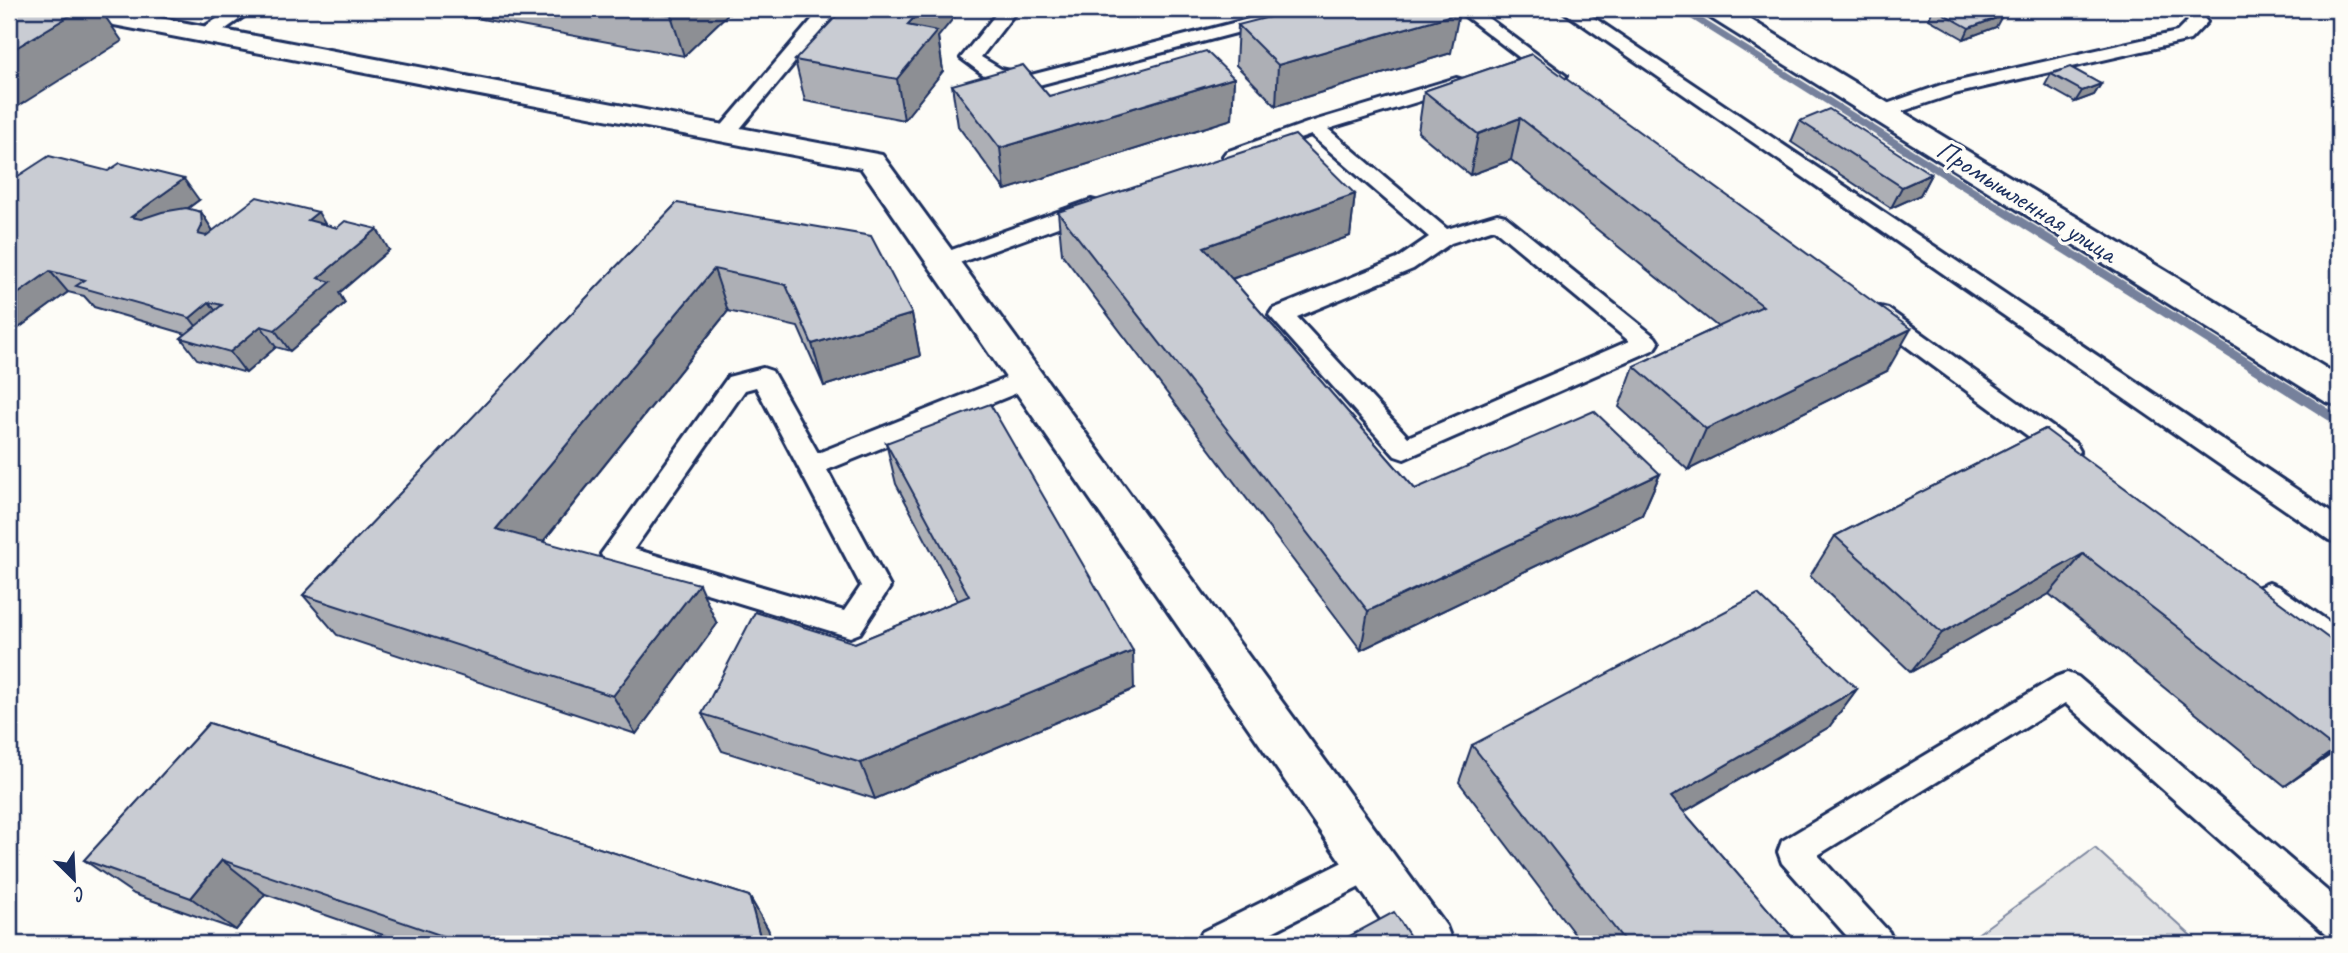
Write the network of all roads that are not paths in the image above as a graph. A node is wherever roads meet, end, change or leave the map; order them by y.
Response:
1 (72, 9) edge
2 (245, 9) edge
3 (830, 9) edge
4 (1009, 9) edge
5 (1255, 9) edge
6 (1465, 9) edge
7 (1569, 9) edge
8 (1715, 9) edge
9 (2188, 9) edge
10 (206, 34) junction
11 (1535, 60) junction
12 (1509, 68) edge
13 (1470, 80) edge
14 (1579, 93) edge
15 (1882, 112) junction
16 (1314, 127) junction
17 (726, 133) junction
18 (1211, 164) edge
19 (1108, 201) edge
20 (1443, 239) junction
21 (940, 262) junction
22 (1866, 305) edge
23 (1025, 380) junction
24 (2339, 393) edge
25 (812, 466) junction
26 (2089, 467) edge
27 (2339, 532) edge
28 (2248, 580) edge
29 (2339, 645) edge
30 (1371, 864) junction
31 (2339, 923) edge
32 (1214, 944) edge
33 (1428, 944) edge
34 (1877, 944) edge

1 - 10 street
2 - 10 lane
3 - 17 lane
4 - 5 lane
6 - 11 lane
7 - 27 lane
8 - 15 street, Промышленная улица
9 - 15 lane
10 - 17 street
11 - 12 lane
11 - 14 lane
13 - 16 lane
15 - 24 street, Промышленная улица
16 - 18 lane
16 - 20 lane
17 - 21 street
19 - 21 lane
20 - 20 lane
21 - 23 street
22 - 26 lane
23 - 25 lane
23 - 30 street
25 - 25 lane
28 - 29 lane
30 - 32 lane
30 - 33 street
31 - 34 lane

